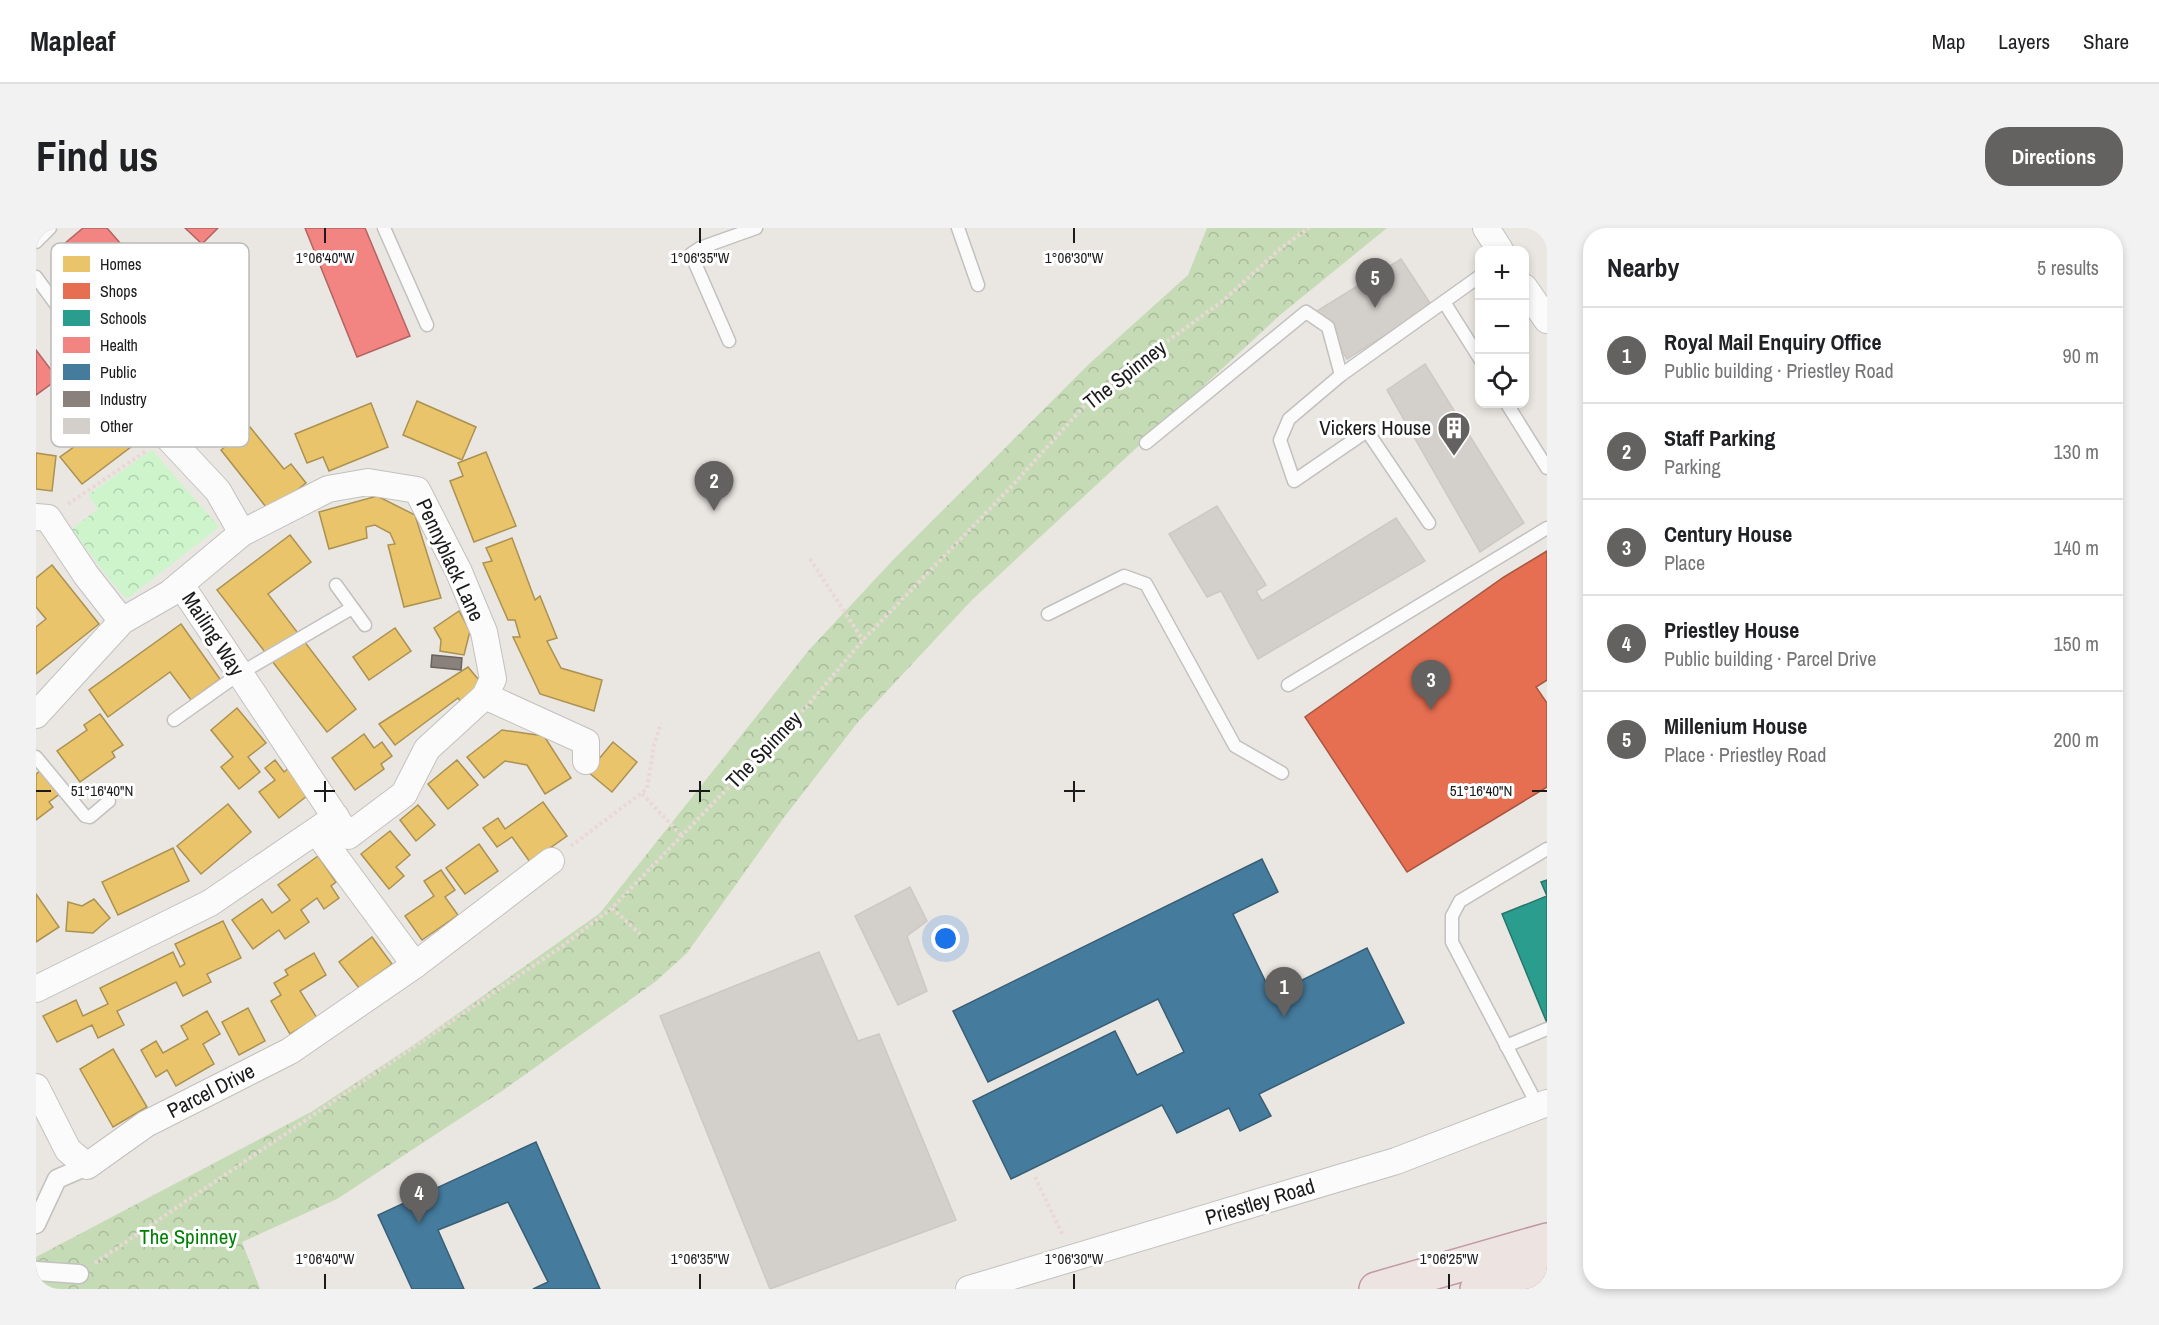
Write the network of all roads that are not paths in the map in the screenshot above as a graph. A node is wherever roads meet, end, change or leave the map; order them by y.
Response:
1 (50, 228) edge
2 (384, 228) edge
3 (756, 228) edge
4 (958, 228) edge
5 (1486, 228) edge
6 (36, 242) edge
7 (1497, 246) edge
8 (36, 277) edge
9 (1475, 279) edge
10 (978, 285) dead end
11 (1529, 294) edge
12 (51, 298) edge
13 (1444, 302) junction
14 (1547, 320) edge
15 (427, 325) dead end
16 (729, 341) dead end
17 (1476, 354) edge
18 (1341, 375) junction
19 (1510, 408) edge
20 (1146, 443) dead end
21 (178, 447) edge
22 (1547, 468) edge
23 (42, 518) edge
24 (1429, 524) dead end
25 (1547, 528) edge
26 (242, 533) junction
27 (180, 585) junction
28 (336, 585) dead end
29 (352, 608) junction
30 (1048, 614) dead end
31 (122, 621) junction
32 (365, 625) dead end
33 (239, 674) junction
34 (1288, 685) dead end
35 (485, 696) junction
36 (36, 715) edge
37 (174, 720) dead end
38 (36, 757) edge
39 (586, 761) dead end
40 (1282, 773) dead end
41 (109, 801) dead end
42 (333, 828) junction
43 (1547, 849) edge
44 (551, 861) road end
45 (415, 965) junction
46 (36, 989) edge
47 (1547, 1029) edge
48 (1506, 1046) junction
49 (36, 1086) edge
50 (1543, 1105) edge
51 (87, 1166) junction
52 (36, 1224) edge
53 (1547, 1240) edge
54 (36, 1270) edge
55 (1547, 1271) edge
56 (79, 1274) road end
57 (969, 1289) edge
58 (1376, 1289) edge
59 (1477, 1289) edge

1 - 6 lane
2 - 15 lane
3 - 16 lane
4 - 10 lane
5 - 7 street
8 - 12 lane
9 - 13 lane
11 - 14 street
13 - 17 lane
13 - 18 lane
18 - 20 lane
18 - 24 lane
19 - 22 lane
21 - 26 street
23 - 31 street
25 - 34 lane
26 - 27 street, Pennyblack Lane
26 - 35 street, Pennyblack Lane
27 - 31 street, Mailing Way
27 - 33 street, Mailing Way
28 - 29 lane
29 - 32 lane
29 - 33 lane
30 - 40 lane
31 - 36 street, Mailing Way
33 - 37 lane
33 - 42 street, Mailing Way
35 - 39 street
35 - 42 street
38 - 41 lane
42 - 45 street
42 - 46 street
43 - 48 lane
44 - 45 street, Parcel Drive
45 - 51 street, Parcel Drive
47 - 48 lane
48 - 50 lane
49 - 51 street
50 - 57 street, Priestley Road
51 - 52 street
53 - 58 highway
54 - 56 street
55 - 59 highway

